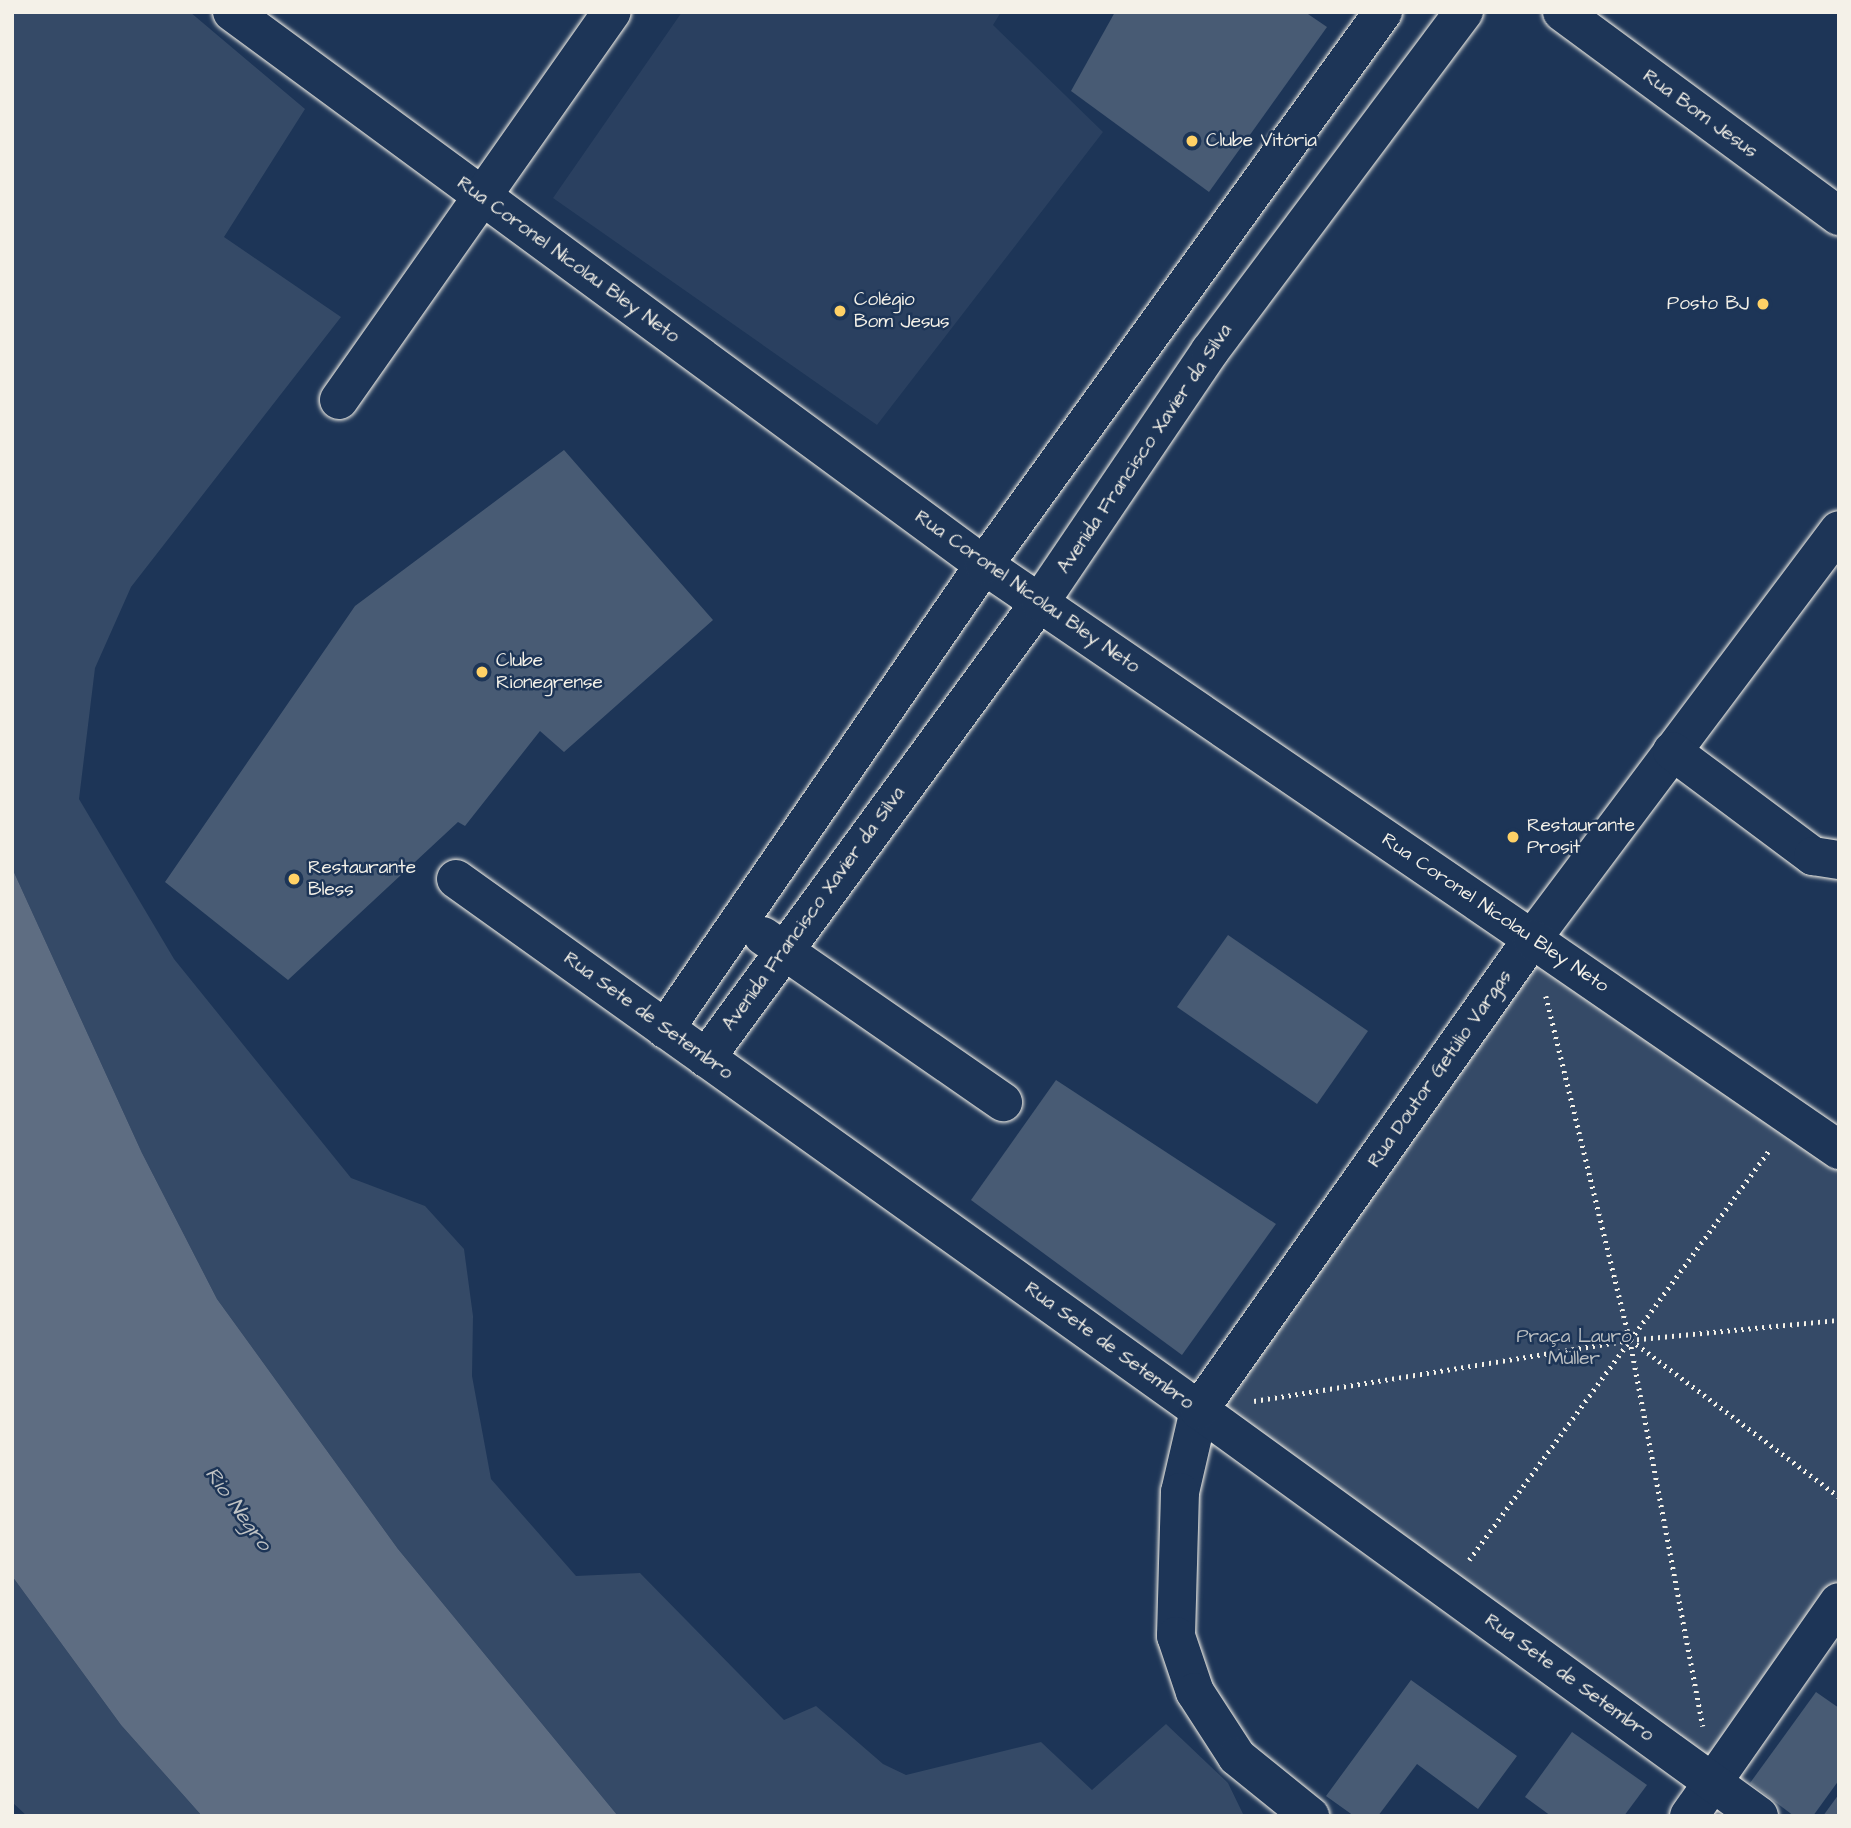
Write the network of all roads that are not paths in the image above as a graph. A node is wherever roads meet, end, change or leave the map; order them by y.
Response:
1 (232, 12) edge
2 (612, 12) edge
3 (1383, 12) edge
4 (1464, 12) edge
5 (1562, 12) edge
6 (481, 197) junction
7 (1839, 216) edge
8 (1165, 316) junction
9 (1210, 351) junction
10 (339, 400) dead end
11 (1839, 530) edge
12 (984, 565) junction
13 (1040, 602) junction
14 (1672, 751) junction
15 (1839, 860) edge
16 (456, 879) dead end
17 (740, 922) junction
18 (1532, 939) junction
19 (784, 948) junction
20 (665, 1029) junction
21 (706, 1058) junction
22 (1003, 1102) dead end
23 (1839, 1150) edge
24 (1199, 1410) junction
25 (1839, 1602) edge
26 (1713, 1782) junction
27 (1310, 1816) edge
28 (1689, 1816) edge
29 (1759, 1816) edge

1 - 6 street, Rua Coronel Nicolau Bley Neto
2 - 6 street
3 - 8 street
4 - 9 street, Avenida Francisco Xavier da Silva
5 - 7 street, Rua Bom Jesus
6 - 10 street
6 - 12 street, Rua Coronel Nicolau Bley Neto
8 - 9 street
8 - 12 street
9 - 13 street, Avenida Francisco Xavier da Silva
11 - 14 street, Rua Doutor Getúlio Vargas
12 - 13 street, Rua Coronel Nicolau Bley Neto
12 - 17 street
13 - 18 street, Rua Coronel Nicolau Bley Neto
13 - 19 street, Avenida Francisco Xavier da Silva
14 - 15 street
14 - 18 street, Rua Doutor Getúlio Vargas
16 - 20 street, Rua Sete de Setembro
17 - 19 street
17 - 20 street
18 - 23 street, Rua Coronel Nicolau Bley Neto
18 - 24 street, Rua Doutor Getúlio Vargas
19 - 21 street, Avenida Francisco Xavier da Silva
19 - 22 street
20 - 21 street, Rua Sete de Setembro
21 - 24 street, Rua Sete de Setembro
24 - 26 street, Rua Sete de Setembro
24 - 27 street
25 - 26 street
26 - 28 street
26 - 29 street, Rua Sete de Setembro

